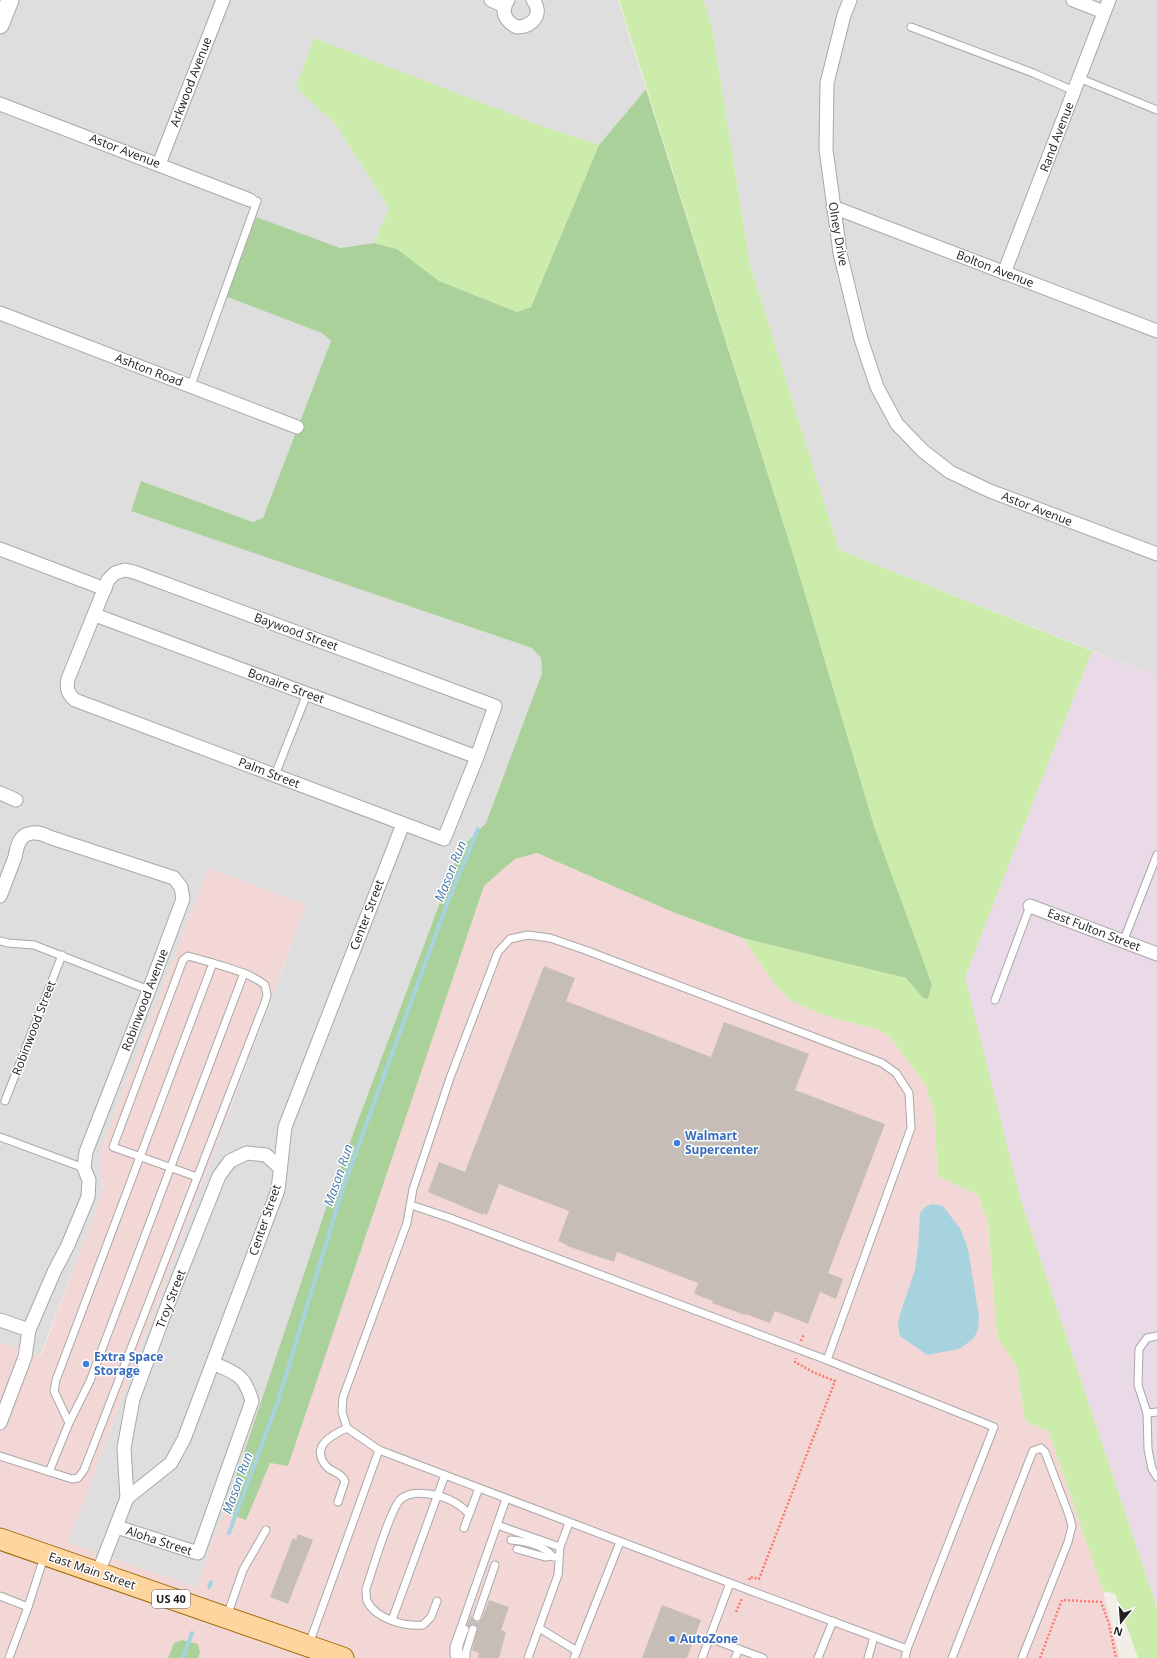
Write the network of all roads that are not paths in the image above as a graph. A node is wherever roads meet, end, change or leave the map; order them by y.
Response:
1 (10, 0) edge
2 (223, 0) edge
3 (491, 0) edge
4 (533, 0) edge
5 (850, 0) edge
6 (1073, 0) edge
7 (506, 3) edge
8 (1107, 6) edge
9 (0, 25) edge
10 (912, 27) dead end
11 (1079, 78) junction
12 (1074, 91) junction
13 (0, 104) edge
14 (1157, 110) edge
15 (159, 164) junction
16 (254, 200) joint
17 (833, 207) junction
18 (1004, 273) junction
19 (0, 313) edge
20 (1157, 331) edge
21 (191, 385) junction
22 (297, 427) dead end
23 (923, 451) joint
24 (0, 549) edge
25 (1157, 554) edge
26 (105, 589) junction
27 (95, 615) junction
28 (307, 694) junction
29 (495, 706) joint
30 (477, 757) junction
31 (275, 775) junction
32 (0, 793) edge
33 (16, 800) dead end
34 (403, 824) junction
35 (1157, 855) edge
36 (0, 896) edge
37 (1030, 906) joint
38 (0, 941) edge
39 (1123, 942) junction
40 (1157, 954) edge
41 (62, 955) junction
42 (213, 963) junction
43 (244, 973) junction
44 (149, 990) junction
45 (995, 1000) dead end
46 (6, 1101) dead end
47 (0, 1137) edge
48 (140, 1156) junction
49 (84, 1168) junction
50 (171, 1168) junction
51 (280, 1168) junction
52 (197, 1176) junction
53 (411, 1205) junction
54 (0, 1320) edge
55 (29, 1330) junction
56 (1157, 1336) edge
57 (827, 1360) junction
58 (213, 1363) junction
59 (1157, 1412) edge
60 (1147, 1413) junction
61 (0, 1423) edge
62 (68, 1423) junction
63 (347, 1428) junction
64 (379, 1450) junction
65 (0, 1456) edge
66 (49, 1472) junction
67 (445, 1475) junction
68 (1157, 1477) edge
69 (479, 1488) junction
70 (438, 1496) junction
71 (127, 1498) junction
72 (506, 1499) junction
73 (338, 1502) dead end
74 (469, 1514) junction
75 (569, 1522) junction
76 (497, 1525) junction
77 (117, 1527) junction
78 (464, 1528) dead end
79 (266, 1530) dead end
80 (0, 1539) edge
81 (511, 1540) dead end
82 (620, 1542) junction
83 (560, 1547) junction
84 (517, 1549) dead end
85 (44, 1555) junction
86 (552, 1556) junction
87 (559, 1561) junction
88 (491, 1564) dead end
89 (98, 1573) junction
90 (730, 1583) junction
91 (0, 1596) edge
92 (436, 1601) dead end
93 (28, 1607) junction
94 (473, 1616) dead end
95 (227, 1618) junction
96 (392, 1620) junction
97 (833, 1621) junction
98 (539, 1628) junction
99 (874, 1637) junction
100 (709, 1638) junction
101 (308, 1646) junction
102 (739, 1649) junction
103 (907, 1649) junction
104 (577, 1651) junction
105 (9, 1658) edge
106 (343, 1658) edge
107 (456, 1658) edge
108 (461, 1658) edge
109 (466, 1658) edge
110 (528, 1658) edge
111 (574, 1658) edge
112 (702, 1658) edge
113 (735, 1658) edge
114 (763, 1658) edge
115 (818, 1658) edge
116 (868, 1658) edge
117 (905, 1658) edge
118 (952, 1658) edge
119 (1022, 1658) edge

1 - 9 street
2 - 15 street, Arkwood Avenue
3 - 7 street
4 - 7 street
5 - 17 street, Olney Drive
6 - 8 street
8 - 11 street, Rand Avenue
10 - 12 lane
11 - 12 street, Rand Avenue
11 - 14 lane
12 - 18 street, Rand Avenue
13 - 15 street, Astor Avenue
15 - 16 street, Astor Avenue
16 - 21 lane
17 - 18 street, Bolton Avenue
17 - 23 street, Olney Drive
18 - 20 street, Bolton Avenue
19 - 21 street, Ashton Road
21 - 22 street, Ashton Road
23 - 25 street, Astor Avenue
24 - 26 street
26 - 27 street, Palm Street
26 - 29 street, Baywood Street
27 - 28 street, Bonaire Street
27 - 31 street, Palm Street
28 - 30 street, Bonaire Street
28 - 31 lane
29 - 30 street, Palm Street
30 - 34 street, Palm Street
31 - 34 street, Palm Street
32 - 33 street
34 - 51 street, Center Street
35 - 39 lane
36 - 44 street, Robinwood Avenue
37 - 39 street, East Fulton Street
37 - 45 lane
38 - 41 lane
39 - 40 street, East Fulton Street
41 - 44 lane
41 - 46 lane, Robinwood Street
42 - 43 lane
42 - 48 lane
42 - 48 lane
43 - 50 lane
43 - 52 lane
44 - 49 street, Robinwood Avenue
47 - 49 lane
48 - 50 lane
48 - 62 lane
49 - 55 street, Robinwood Avenue
50 - 52 lane
50 - 62 lane
51 - 58 street, Center Street
51 - 71 street, Troy Street
52 - 66 lane
53 - 57 lane
53 - 57 lane
53 - 63 lane
54 - 55 street
55 - 61 street, Robinwood Avenue
56 - 60 lane
57 - 103 lane
58 - 71 street, Center Street
58 - 77 street, Aloha Street
59 - 60 lane
60 - 68 lane
62 - 66 lane
63 - 64 lane
63 - 73 lane
64 - 67 lane
64 - 101 lane
65 - 66 lane
67 - 69 lane
67 - 70 lane
69 - 72 lane
69 - 74 lane
70 - 74 lane
70 - 96 lane
70 - 96 lane
71 - 77 street
72 - 75 lane
72 - 76 lane
74 - 78 lane
75 - 82 lane
75 - 83 lane
76 - 83 lane
76 - 107 lane
77 - 89 street
79 - 95 lane
80 - 85 main road, East Main Street / US 40
81 - 86 lane
82 - 90 lane
82 - 104 lane
83 - 87 lane
84 - 86 lane
85 - 89 main road, East Main Street / US 40
85 - 93 lane
86 - 87 lane
87 - 98 lane
88 - 94 lane
89 - 95 main road, East Main Street / US 40
90 - 97 lane
90 - 100 lane
91 - 93 lane
92 - 96 lane
93 - 105 lane
95 - 101 main road, East Main Street / US 40
97 - 99 lane
97 - 115 lane
98 - 104 lane
98 - 110 lane
99 - 103 lane
99 - 116 lane
100 - 102 lane
100 - 112 lane
101 - 106 main road, East Main Street / US 40
102 - 113 lane
102 - 114 lane
103 - 117 lane
104 - 111 lane
108 - 109 lane
118 - 119 lane

